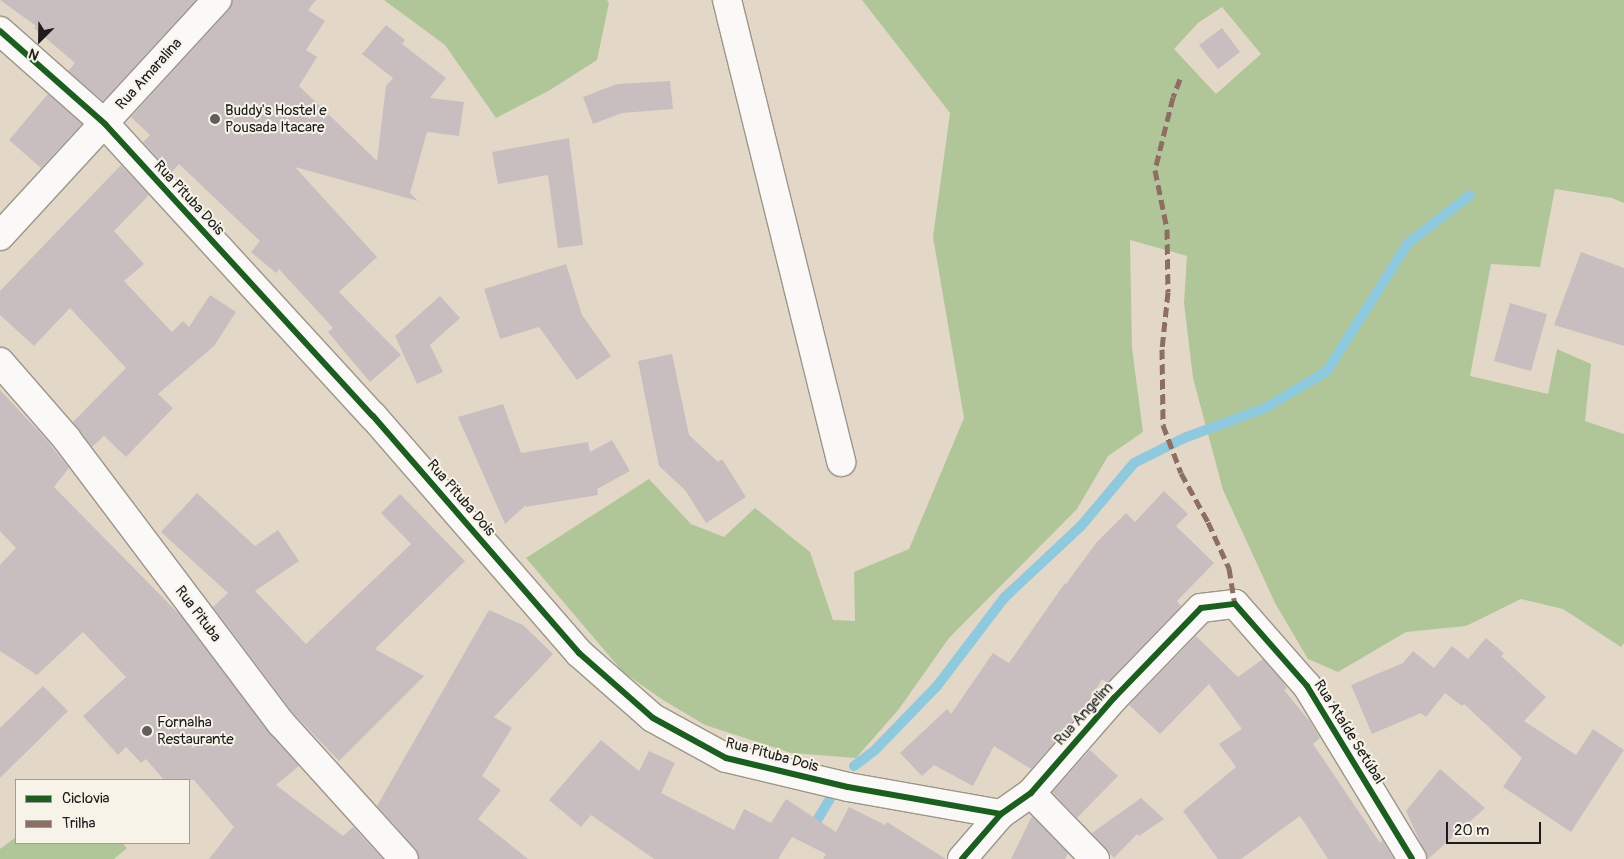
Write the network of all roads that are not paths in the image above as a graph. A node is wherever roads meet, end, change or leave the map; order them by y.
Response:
1 (217, 0) edge
2 (727, 0) edge
3 (0, 31) edge
4 (105, 124) junction
5 (0, 236) edge
6 (0, 362) edge
7 (841, 462) dead end
8 (1235, 604) joint
9 (1031, 793) junction
10 (1001, 814) junction
11 (404, 859) edge
12 (962, 859) edge
13 (1095, 859) edge
14 (1412, 859) edge

1 - 4 street, Rua Amaralina
2 - 7 street
3 - 4 street, Rua Pituba Dois
4 - 5 street, Rua Amaralina
4 - 10 street, Rua Pituba Dois
6 - 11 street, Rua Pituba
8 - 9 street, Rua Angelim
8 - 14 street, Rua Ataíde Setúbal
9 - 10 street, Rua Angelim
9 - 13 street
10 - 12 street, Rua Angelim

